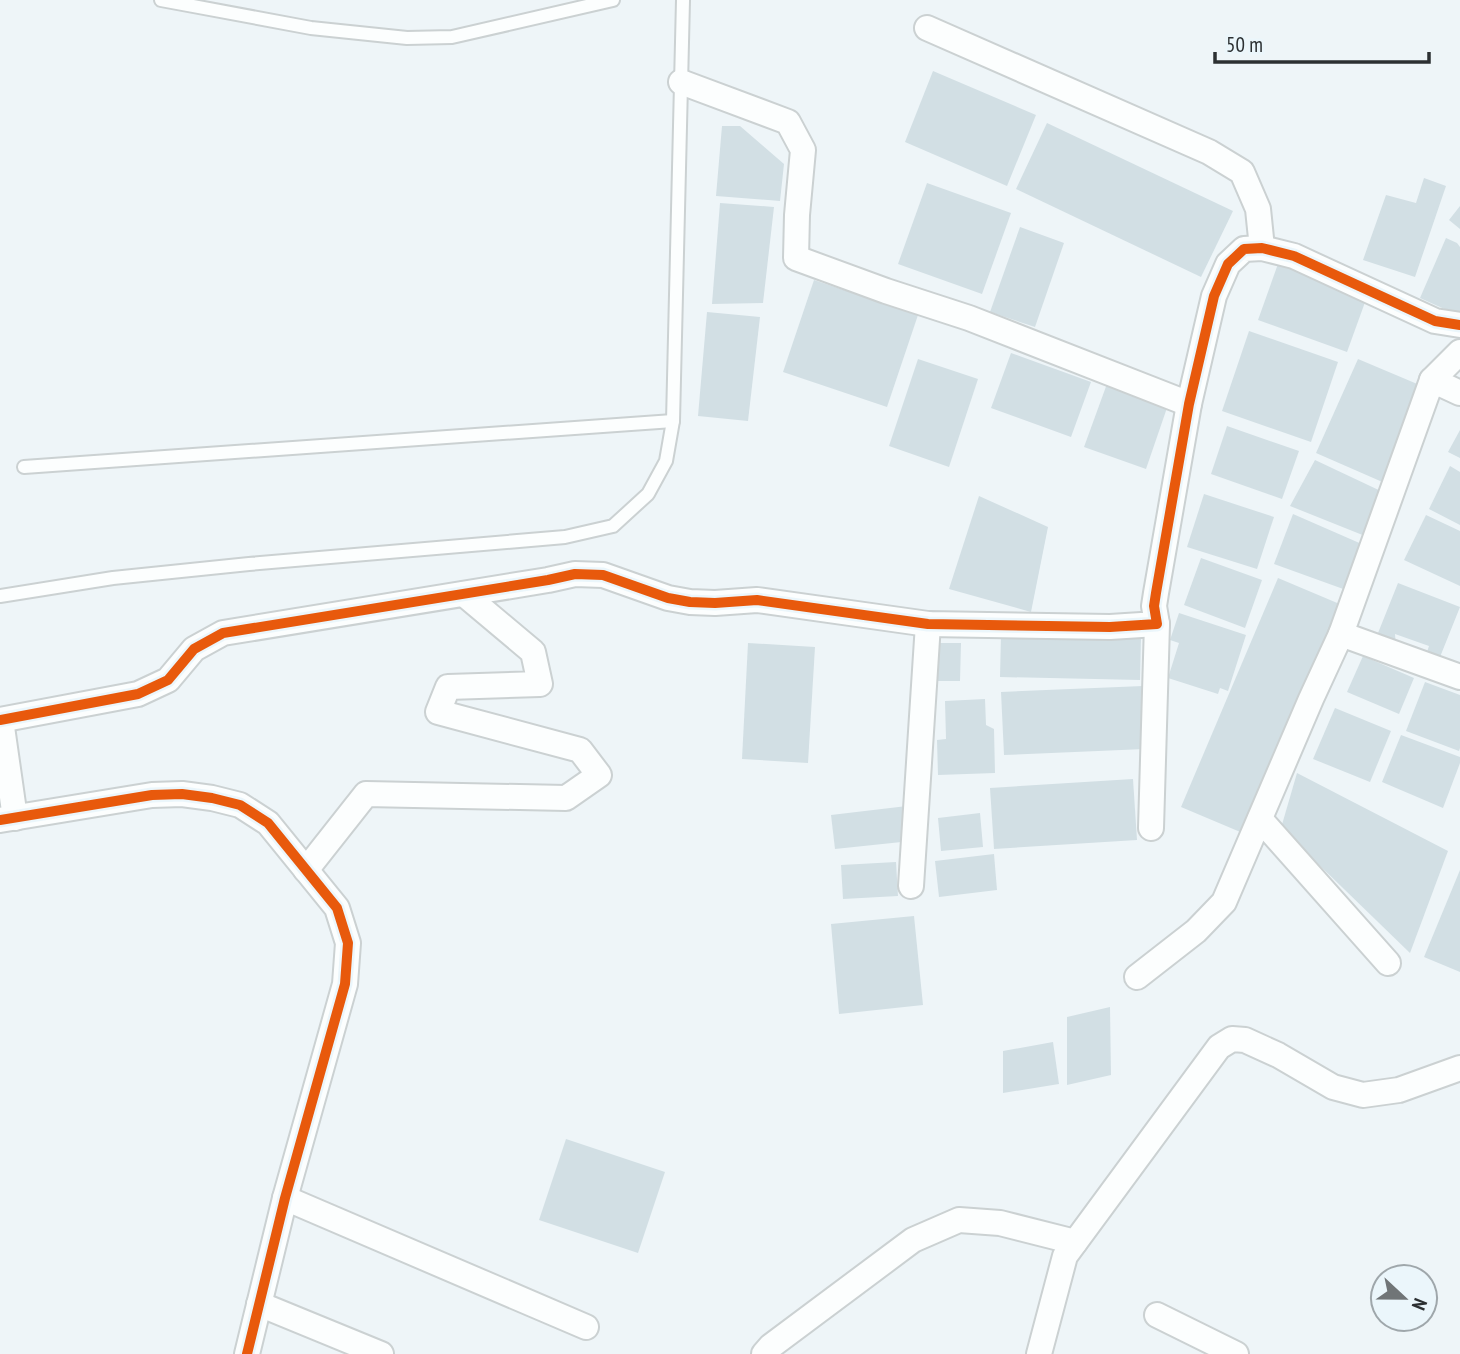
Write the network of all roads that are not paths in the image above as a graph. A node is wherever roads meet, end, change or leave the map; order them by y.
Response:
1 (161, 0) edge
2 (613, 0) edge
3 (683, 0) edge
4 (927, 28) dead end
5 (681, 82) junction
6 (1262, 248) junction
7 (1460, 324) edge
8 (1460, 352) edge
9 (1432, 380) junction
10 (1460, 393) edge
11 (1189, 404) junction
12 (673, 421) junction
13 (24, 467) dead end
14 (464, 594) junction
15 (0, 596) edge
16 (928, 624) junction
17 (1157, 624) junction
18 (1342, 634) junction
19 (1460, 677) edge
20 (1, 720) edge
21 (8, 819) edge
22 (1259, 819) junction
23 (1151, 828) dead end
24 (306, 870) junction
25 (911, 886) dead end
26 (1388, 963) dead end
27 (1136, 977) dead end
28 (1460, 1068) edge
29 (285, 1198) junction
30 (1075, 1242) junction
31 (259, 1304) junction
32 (1157, 1315) dead end
33 (586, 1327) dead end
34 (247, 1354) edge
35 (382, 1354) edge
36 (764, 1354) edge
37 (1039, 1354) edge
38 (1236, 1354) edge

1 - 2 lane
3 - 5 lane
4 - 6 street
5 - 11 street
5 - 12 lane
6 - 7 street
6 - 11 street
8 - 9 street
9 - 10 street
9 - 18 street
11 - 17 street
12 - 13 lane
12 - 15 lane
14 - 16 street
14 - 20 street
14 - 24 street
16 - 17 street
16 - 25 street
17 - 23 street
18 - 19 street
18 - 22 street
20 - 21 street
21 - 24 street
22 - 26 street
22 - 27 street
24 - 29 street
28 - 30 street
29 - 31 street
29 - 33 street
30 - 36 street
30 - 37 street
31 - 34 street
31 - 35 street
32 - 38 street

